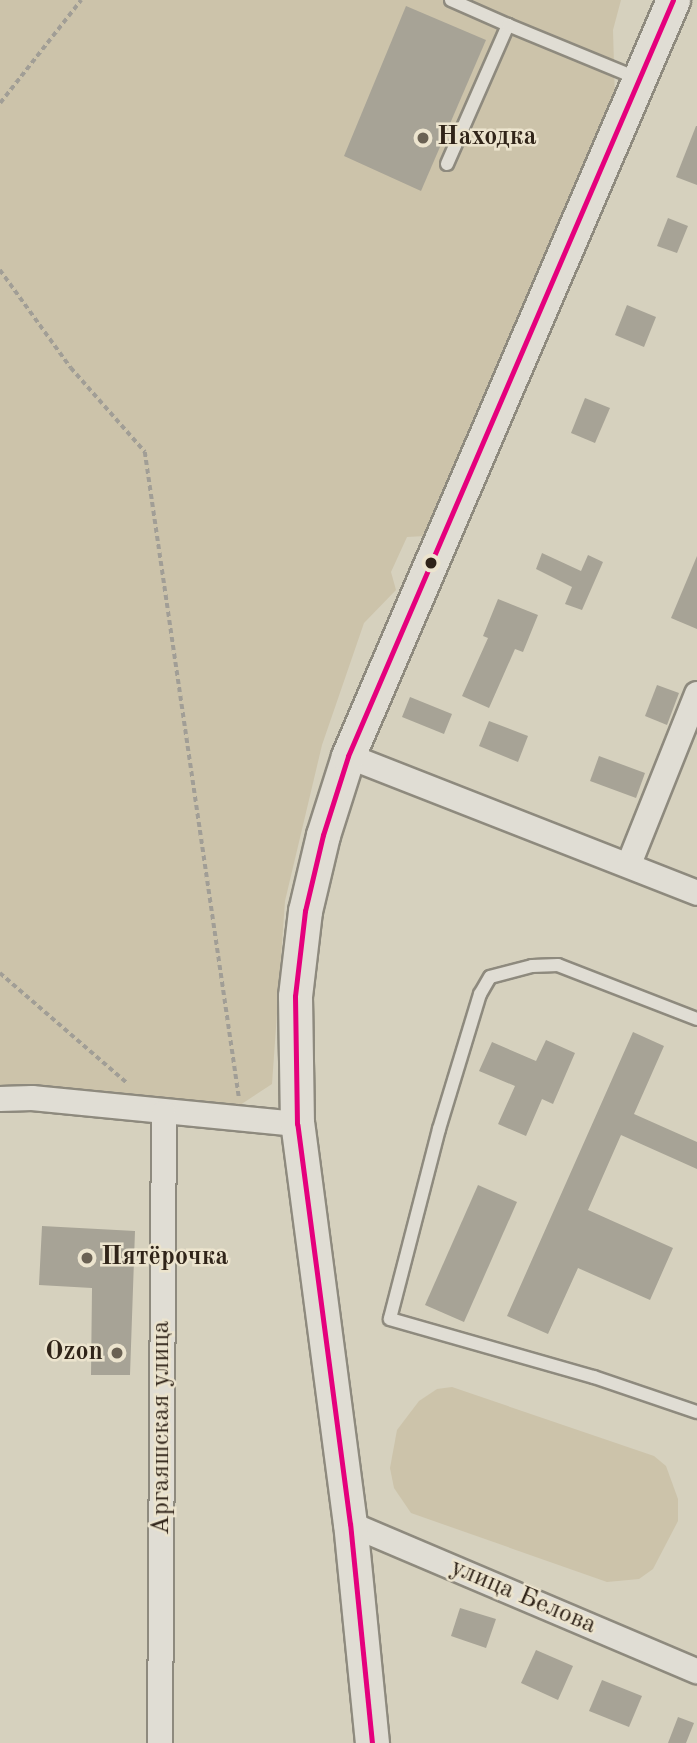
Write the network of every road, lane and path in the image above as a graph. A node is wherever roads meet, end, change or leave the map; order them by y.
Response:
1 (81, 0) edge
2 (451, 0) edge
3 (673, 0) edge
4 (508, 25) junction
5 (639, 79) junction
6 (0, 103) edge
7 (447, 164) dead end
8 (0, 270) edge
9 (697, 694) edge
10 (348, 756) junction
11 (629, 864) junction
12 (697, 893) edge
13 (0, 974) edge
14 (697, 1020) edge
15 (0, 1099) edge
16 (164, 1113) junction
17 (242, 1120) junction
18 (297, 1124) junction
19 (697, 1412) edge
20 (350, 1524) junction
21 (697, 1671) edge
22 (160, 1743) edge
23 (373, 1743) edge

1 - 6 path
2 - 4 lane
3 - 5 main road
4 - 5 lane
4 - 7 lane
5 - 10 main road
8 - 17 path
9 - 11 street
10 - 11 street
10 - 18 main road
11 - 12 street
13 - 16 path
14 - 19 lane
15 - 16 street
16 - 17 street
16 - 22 street, Аргаяшская улица
17 - 18 street
18 - 20 main road
20 - 21 street, улица Белова
20 - 23 main road

